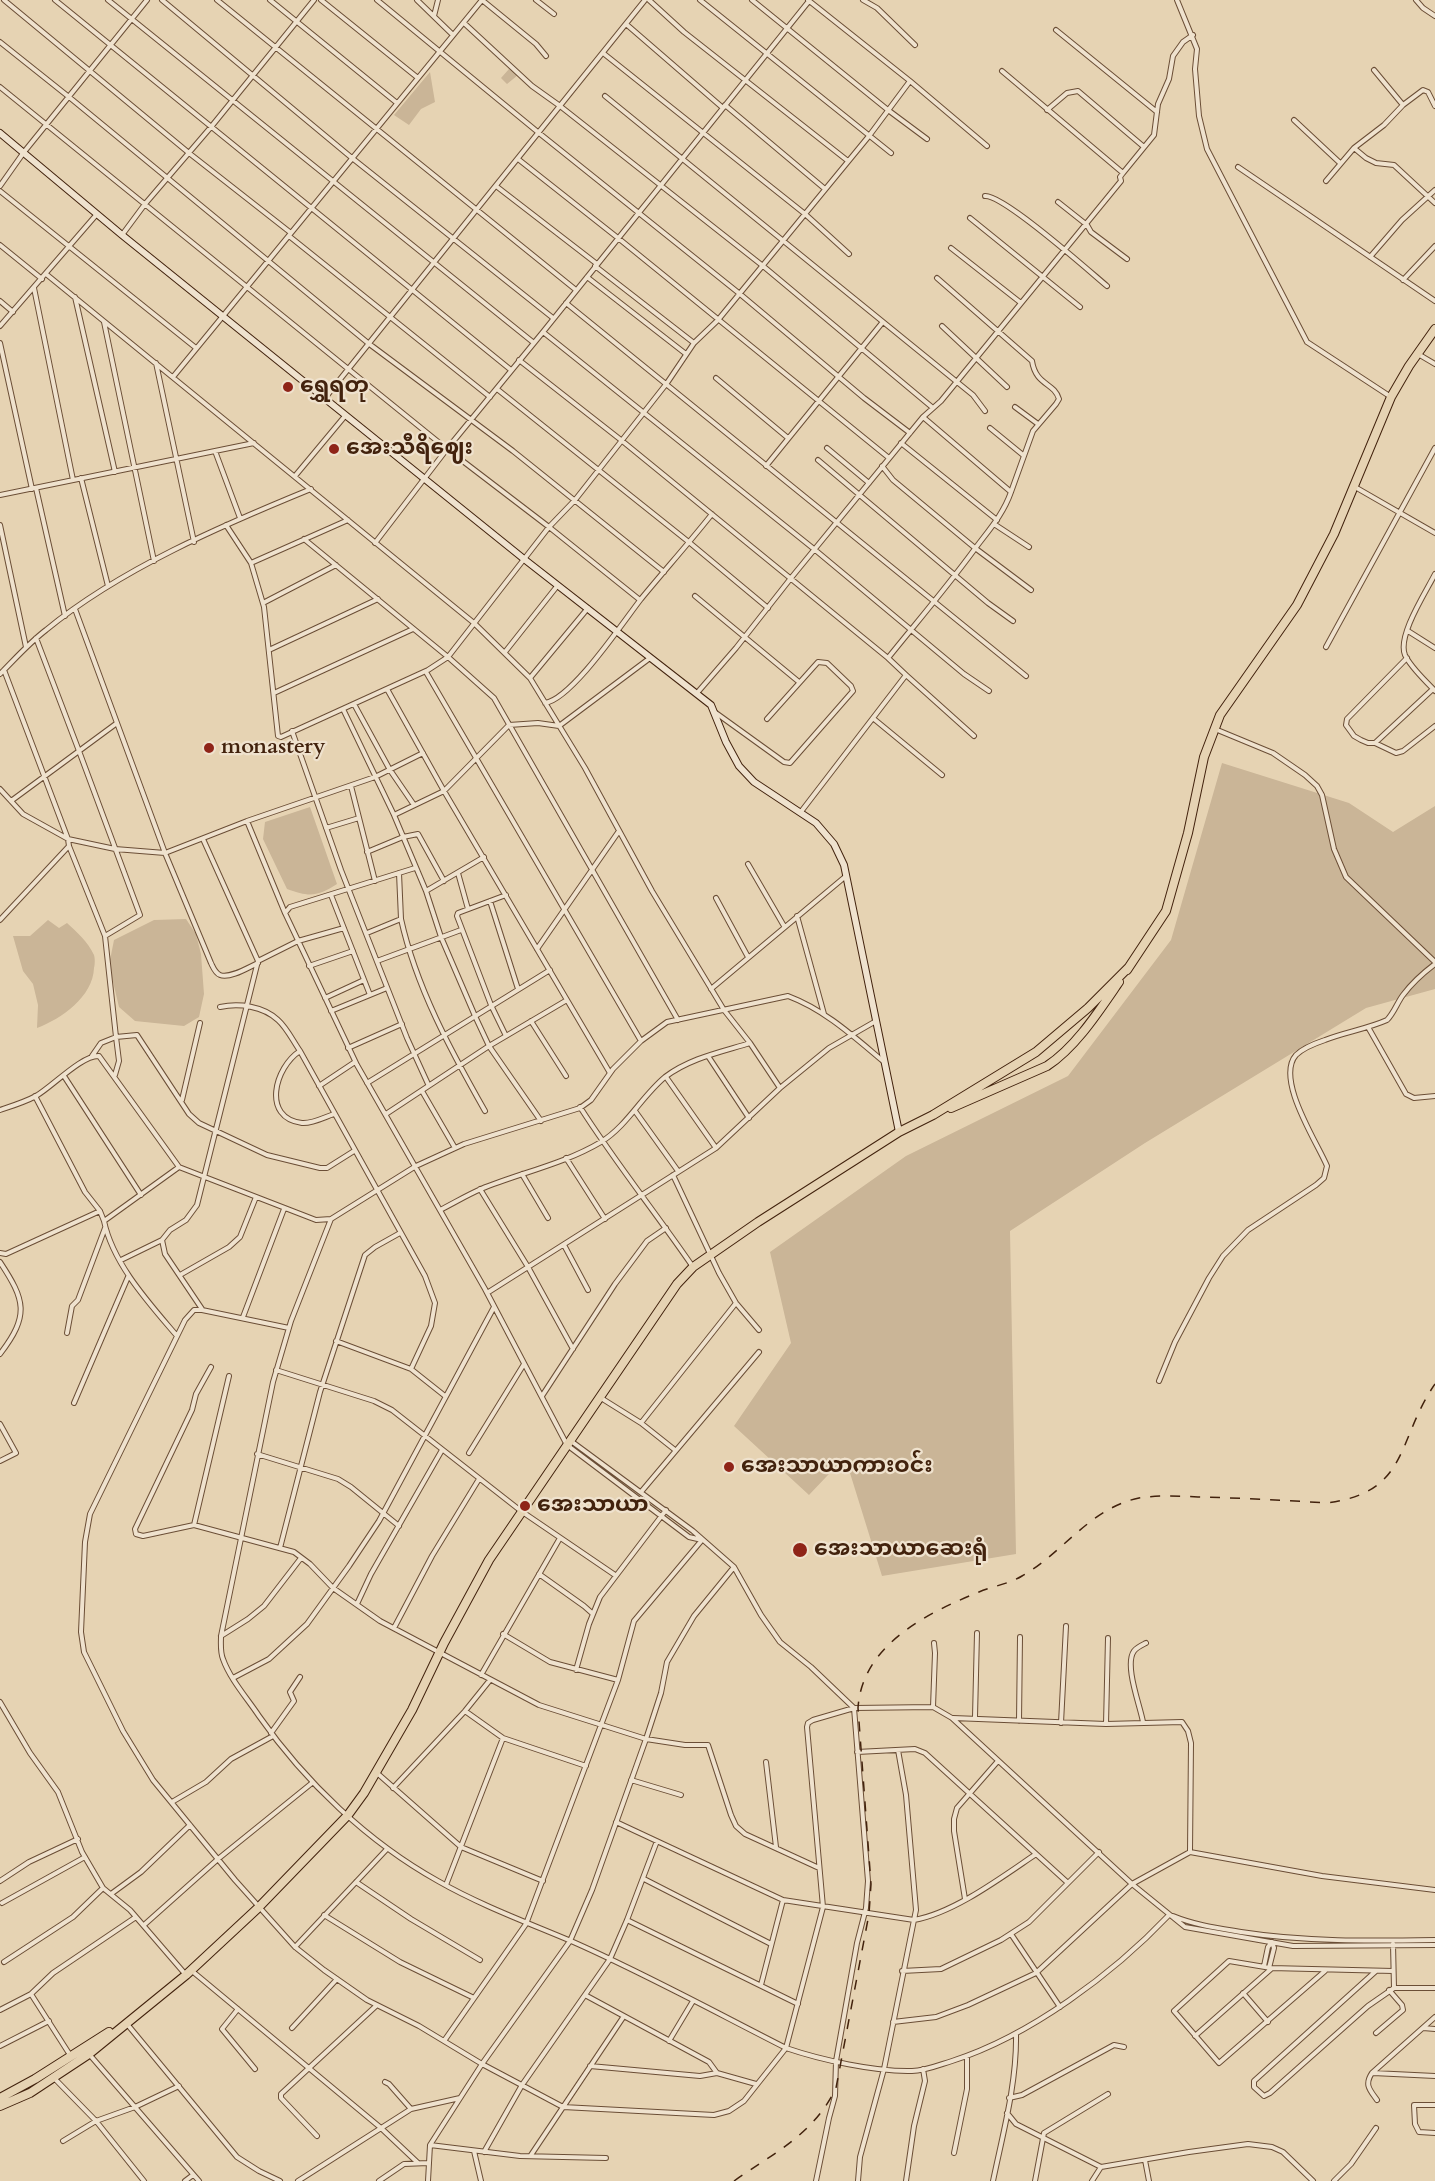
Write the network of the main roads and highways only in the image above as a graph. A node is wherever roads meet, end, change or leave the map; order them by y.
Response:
1 (0, 133) edge
2 (1435, 329) edge
3 (1129, 967) junction
4 (933, 1115) junction
5 (899, 1132) junction
6 (126, 2023) junction
7 (0, 2098) edge
8 (0, 2106) edge

1 - 5 main road
2 - 3 highway
3 - 4 highway
3 - 4 highway
4 - 5 highway
5 - 6 highway
6 - 7 highway
6 - 8 highway

